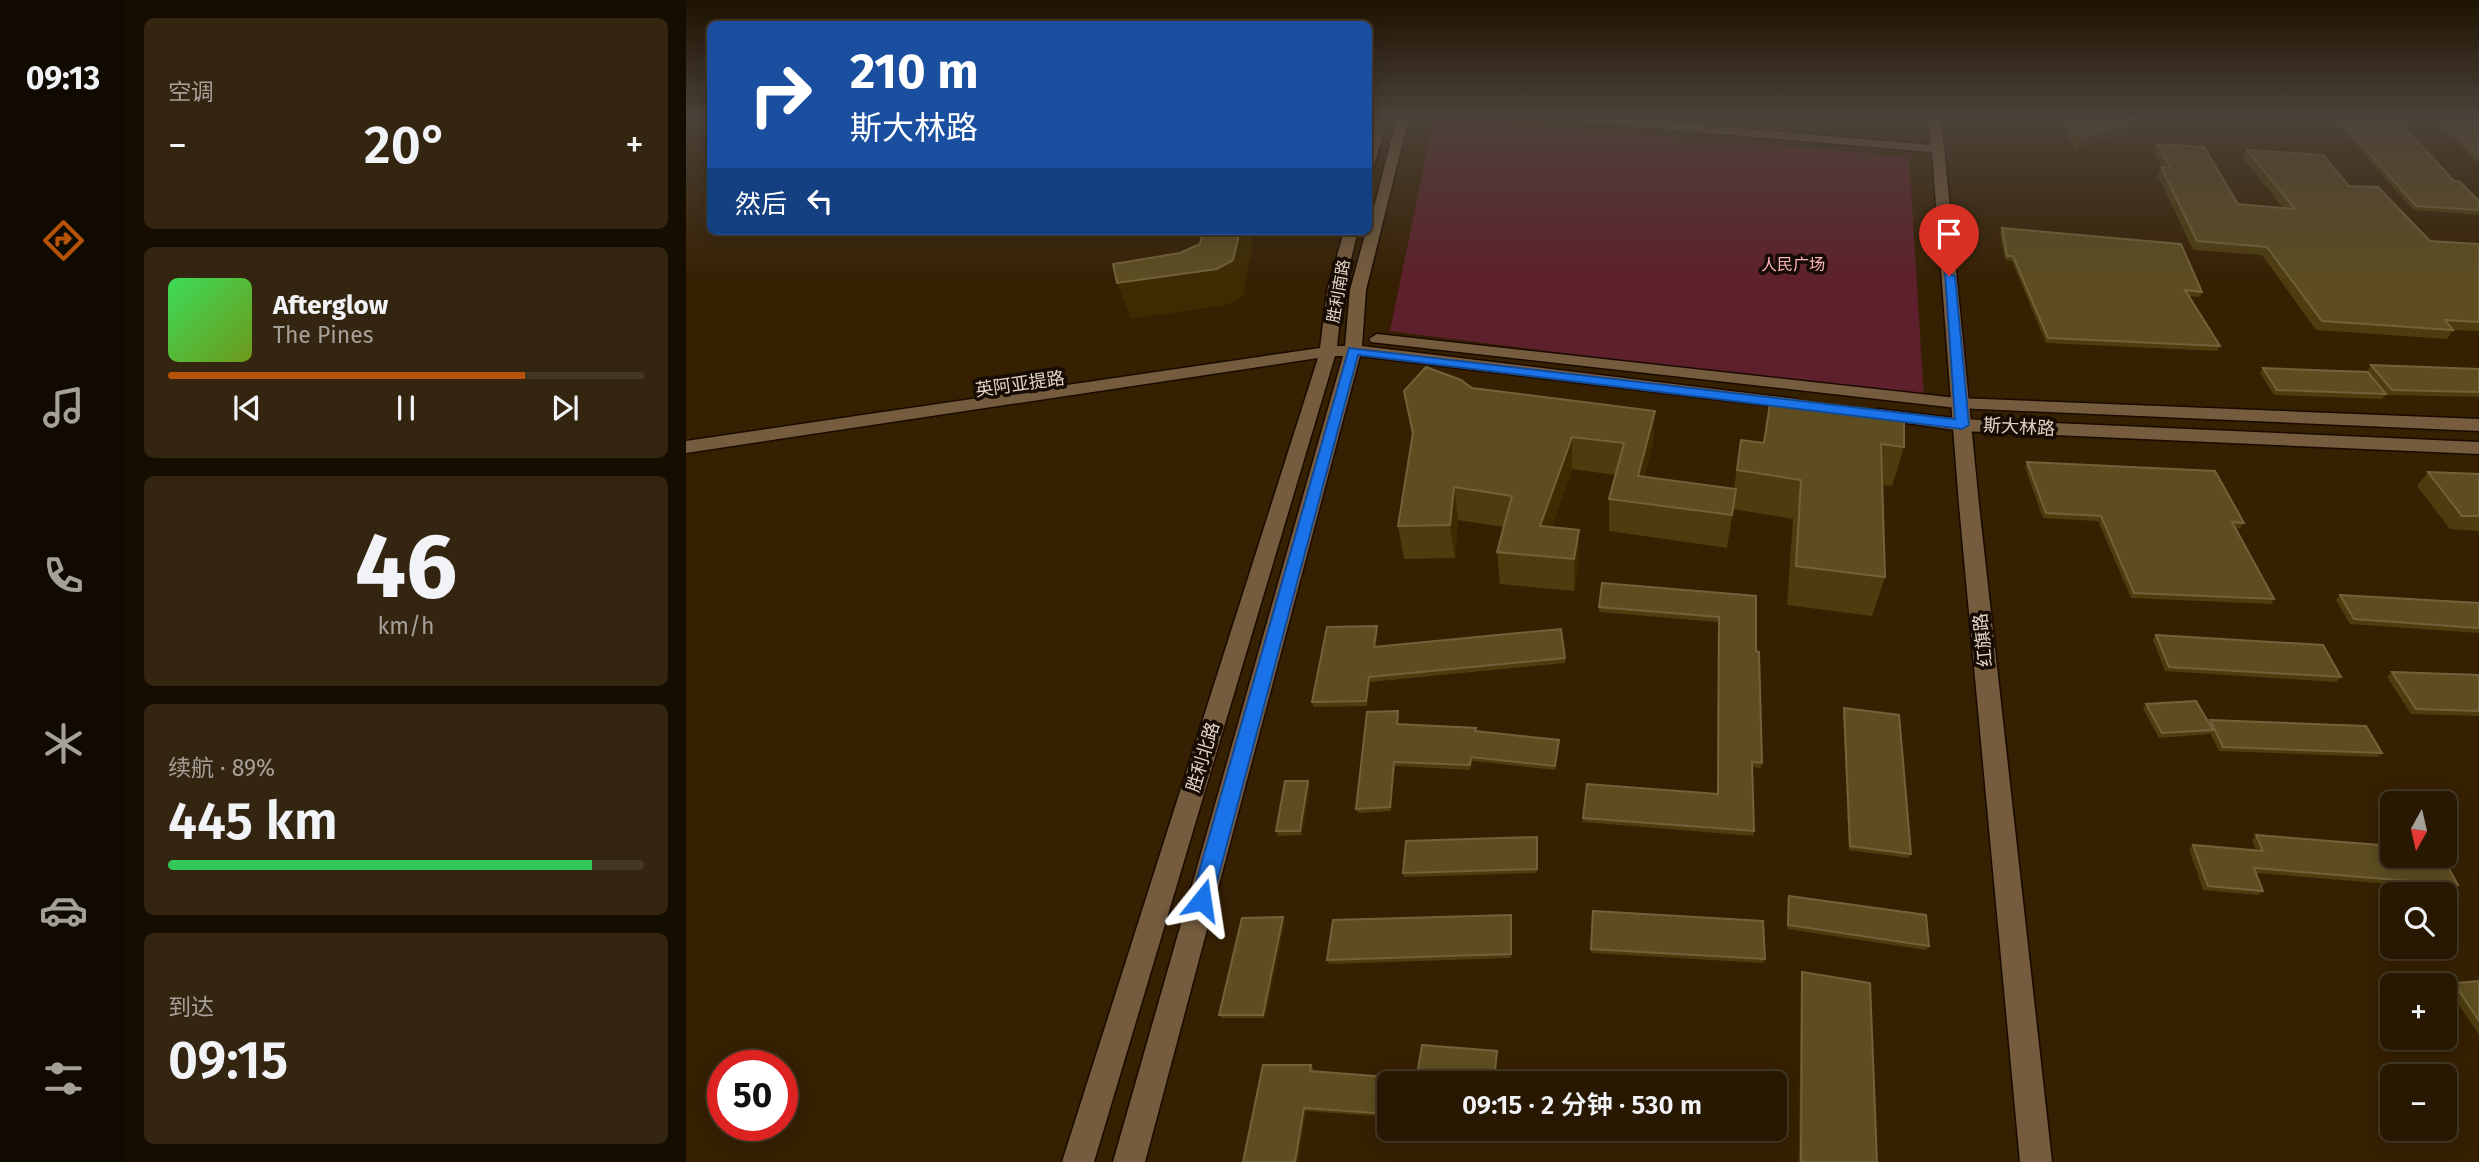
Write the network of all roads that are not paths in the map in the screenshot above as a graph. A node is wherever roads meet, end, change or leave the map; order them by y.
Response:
1 (1389, 171) edge
2 (1940, 171) edge
3 (1350, 235) edge
4 (1354, 343) junction
5 (1329, 345) junction
6 (1810, 406) edge
7 (1865, 413) edge
8 (1961, 414) junction
9 (2479, 425) edge
10 (686, 433) edge
11 (686, 447) edge
12 (2479, 448) edge
13 (1078, 1162) edge
14 (1129, 1162) edge
15 (2036, 1162) edge

1 - 4 main road, 胜利南路
2 - 8 main road, 红旗路
3 - 5 main road, 胜利南路
4 - 5 main road, 英阿亚提路
4 - 6 main road
4 - 8 main road, 斯大林路
4 - 14 main road, 胜利北路
5 - 10 main road, 英阿亚提路
5 - 11 main road, 英阿亚提路
5 - 13 main road, 胜利北路
7 - 8 main road, 斯大林路
8 - 9 main road, 斯大林路
8 - 12 main road, 斯大林路
8 - 15 main road, 红旗路

